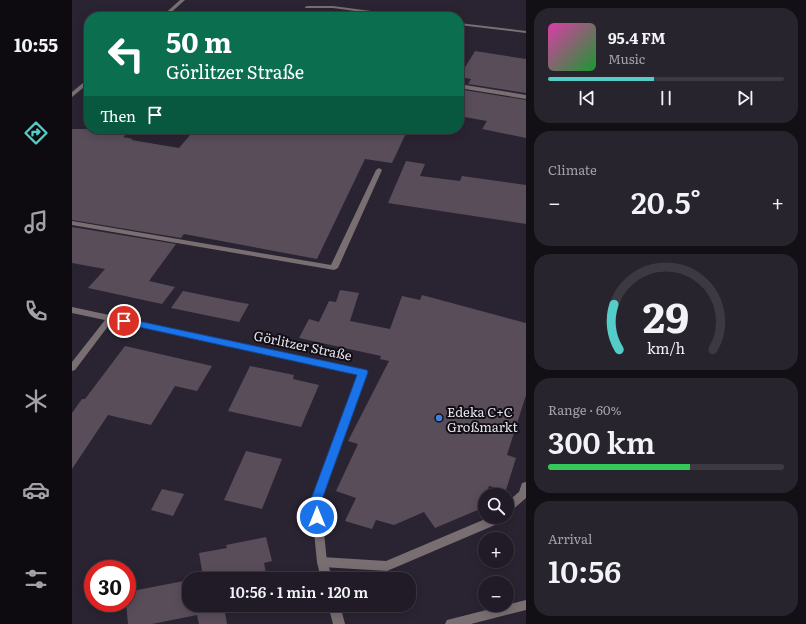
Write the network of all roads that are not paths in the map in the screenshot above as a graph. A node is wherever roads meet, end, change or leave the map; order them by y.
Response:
1 (183, 0) edge
2 (307, 7) dead end
3 (169, 12) edge
4 (371, 12) edge
5 (464, 25) edge
6 (526, 32) edge
7 (84, 84) edge
8 (464, 87) edge
9 (72, 94) edge
10 (526, 97) edge
11 (379, 170) dead end
12 (72, 223) edge
13 (72, 310) edge
14 (110, 318) junction
15 (72, 368) edge
16 (526, 486) edge
17 (514, 502) edge
18 (486, 524) edge
19 (322, 562) junction
20 (325, 572) edge
21 (526, 605) edge
22 (336, 612) edge
23 (339, 624) edge
24 (451, 624) edge

1 - 3 street
2 - 4 street
5 - 6 street
7 - 9 street
8 - 10 street
11 - 12 street
13 - 14 street, Görlitzer Straße
14 - 15 street
14 - 19 street, Görlitzer Straße
16 - 17 street
18 - 19 street
19 - 20 street, Görlitzer Straße
21 - 24 street
22 - 23 street

